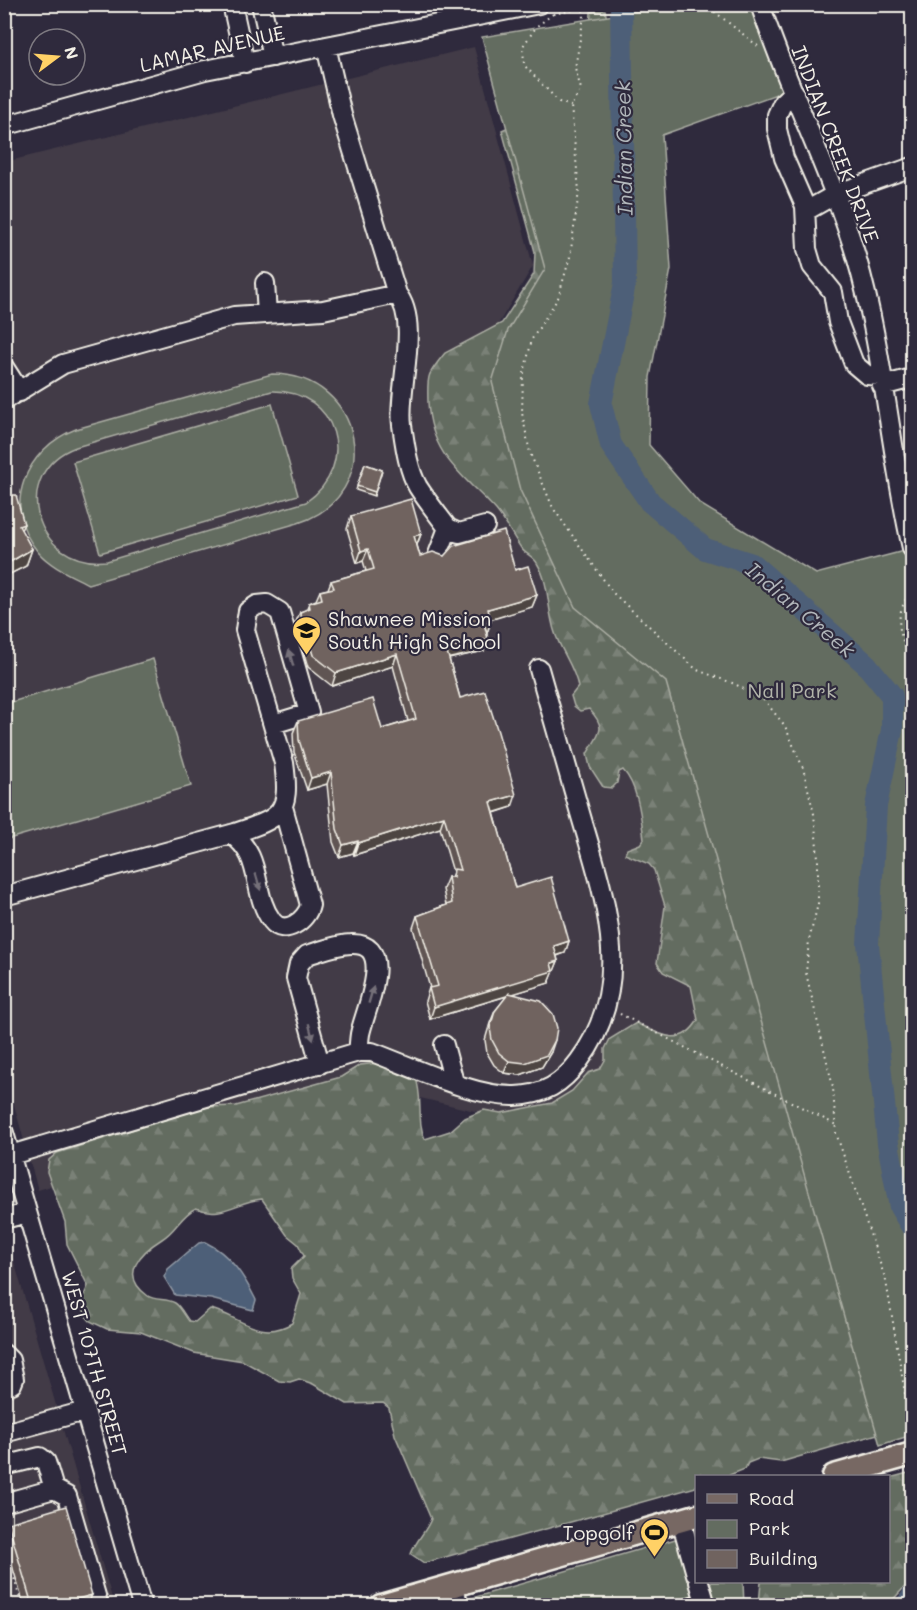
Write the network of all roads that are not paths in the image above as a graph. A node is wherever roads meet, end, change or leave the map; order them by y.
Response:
1 (232, 4) edge
2 (261, 4) edge
3 (760, 4) edge
4 (546, 9) edge
5 (326, 46) junction
6 (273, 57) junction
7 (245, 63) junction
8 (794, 92) junction
9 (4, 126) edge
10 (912, 167) edge
11 (836, 194) junction
12 (806, 211) junction
13 (265, 283) dead end
14 (862, 283) junction
15 (833, 292) junction
16 (397, 294) junction
17 (267, 315) junction
18 (872, 328) junction
19 (846, 342) junction
20 (4, 367) edge
21 (912, 378) edge
22 (881, 381) junction
23 (12, 396) edge
24 (485, 526) dead end
25 (448, 528) junction
26 (912, 548) edge
27 (436, 557) edge
28 (539, 669) dead end
29 (273, 724) junction
30 (283, 807) junction
31 (231, 834) junction
32 (4, 896) edge
33 (444, 1045) dead end
34 (358, 1052) junction
35 (320, 1064) junction
36 (454, 1082) junction
37 (4, 1133) edge
38 (11, 1155) junction
39 (27, 1213) junction
40 (4, 1219) edge
41 (4, 1354) edge
42 (4, 1387) edge
43 (85, 1411) junction
44 (4, 1433) edge
45 (912, 1442) edge
46 (4, 1467) edge
47 (836, 1475) edge
48 (54, 1489) junction
49 (4, 1503) edge
50 (689, 1518) edge
51 (695, 1566) edge
52 (700, 1583) edge
53 (456, 1595) edge
54 (99, 1605) edge
55 (142, 1605) edge
56 (381, 1605) edge
57 (692, 1605) edge

1 - 7 street
2 - 6 street
3 - 8 street, INDIAN CREEK DRIVE
4 - 5 street, LAMAR AVENUE
5 - 6 street, LAMAR AVENUE
5 - 16 street
6 - 7 street, LAMAR AVENUE
7 - 9 street, LAMAR AVENUE
8 - 11 street, INDIAN CREEK DRIVE
8 - 12 street
10 - 11 street
11 - 12 street
11 - 14 street, INDIAN CREEK DRIVE
12 - 15 street
13 - 17 street
14 - 15 street
14 - 18 street, INDIAN CREEK DRIVE
15 - 19 street
16 - 17 street
16 - 25 street
17 - 23 street
18 - 19 street
18 - 22 street, INDIAN CREEK DRIVE
19 - 22 street
20 - 23 street
21 - 22 street
22 - 26 street, INDIAN CREEK DRIVE
24 - 25 street
25 - 27 street
28 - 36 street
29 -> 29 street
29 - 30 street
30 - 31 street
31 -> 30 street
31 - 32 street
33 - 36 street
34 - 35 street
34 -> 35 street
34 - 36 street
35 - 38 street
37 - 38 street, WEST 107TH STREET
38 - 39 street, WEST 107TH STREET
39 - 40 street
39 - 43 street, WEST 107TH STREET
41 - 42 street
43 - 44 street
43 - 55 street, WEST 107TH STREET
45 - 47 main road
46 - 48 street
48 - 49 street
48 - 54 street
50 - 51 street
50 - 53 main road
52 - 57 street
53 - 56 main road

